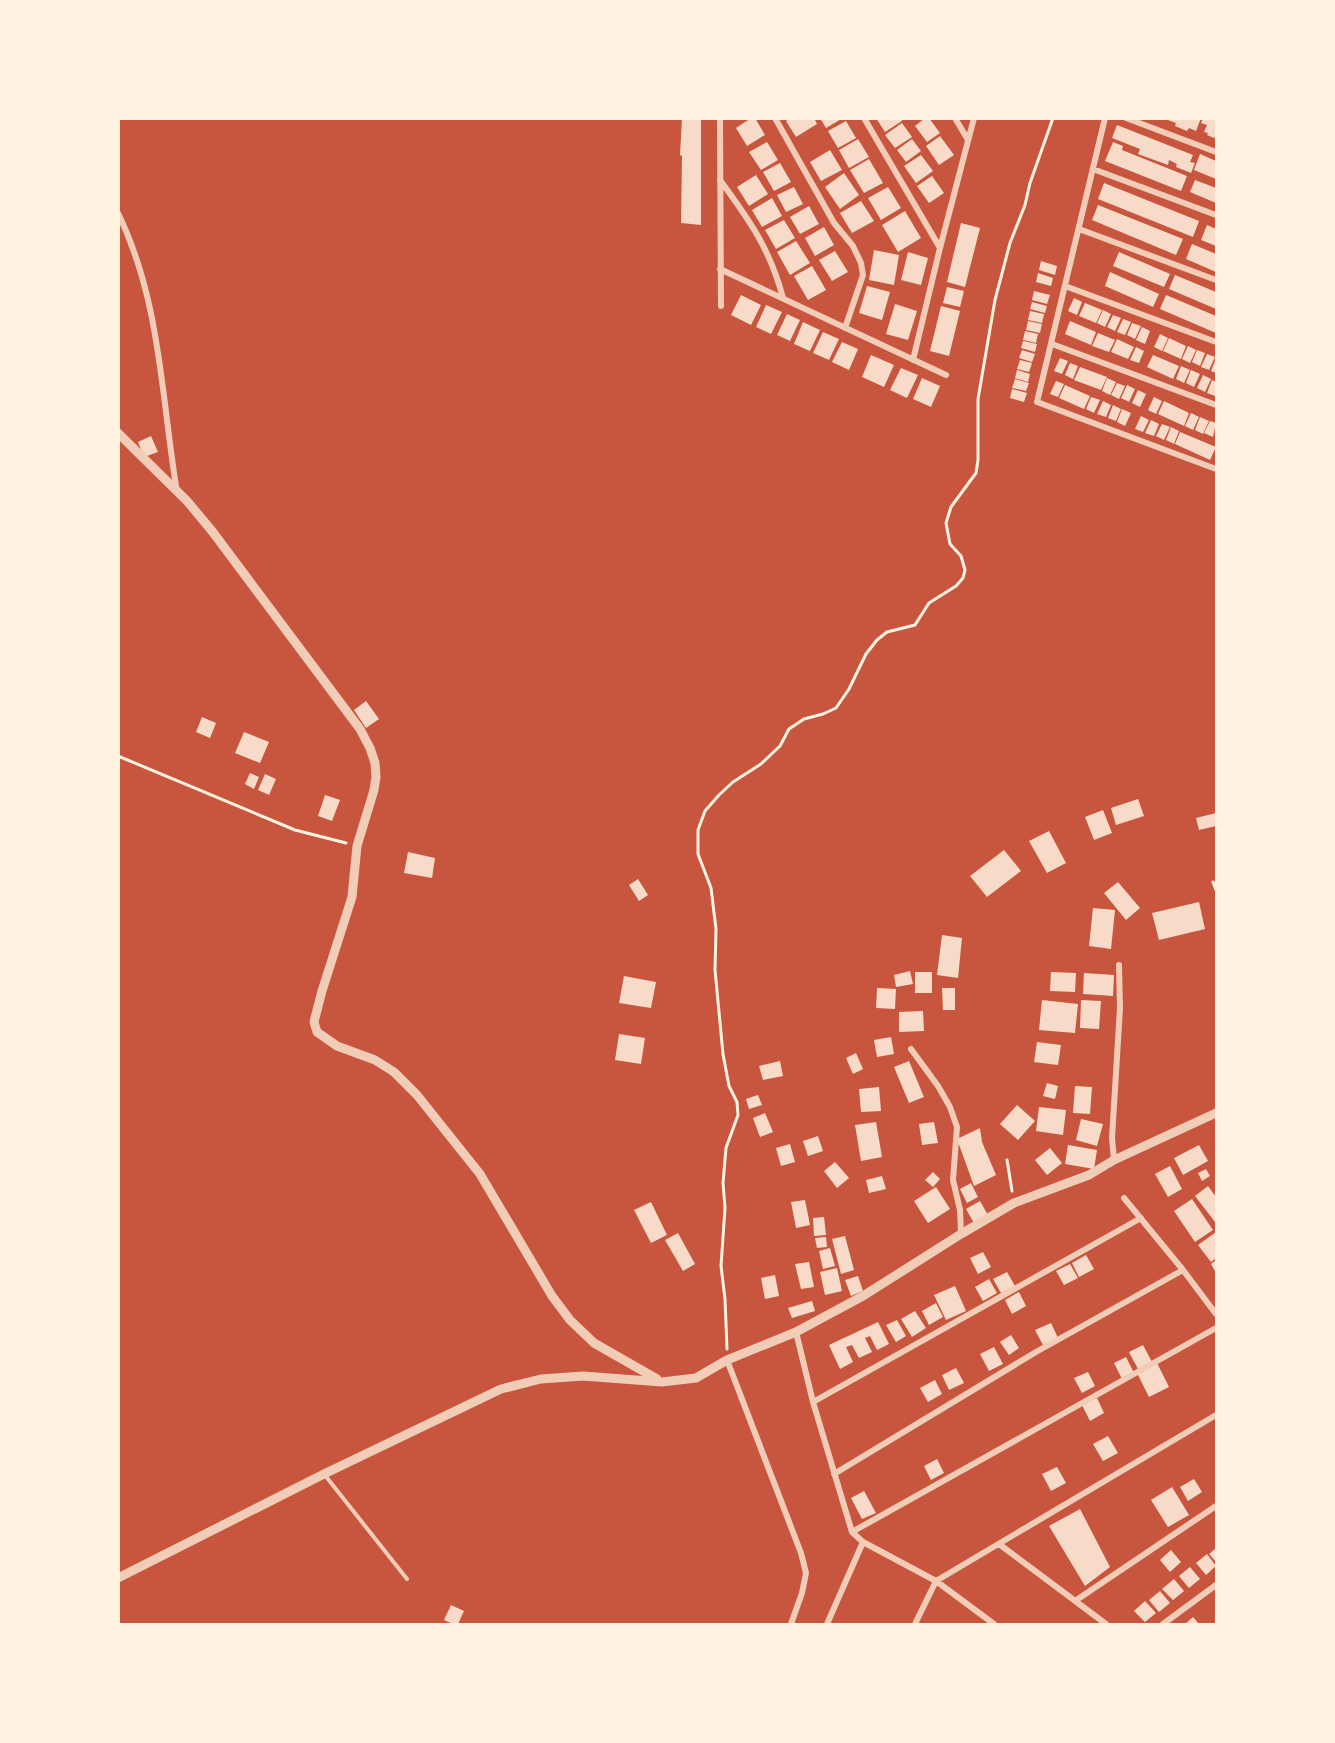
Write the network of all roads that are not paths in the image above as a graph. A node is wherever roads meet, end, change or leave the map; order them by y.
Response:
1 (720, 118) edge
2 (775, 118) edge
3 (864, 118) edge
4 (955, 118) edge
5 (974, 118) edge
6 (1106, 118) edge
7 (1126, 118) edge
8 (968, 140) junction
9 (1216, 152) edge
10 (1093, 169) junction
11 (720, 179) junction
12 (118, 213) edge
13 (1216, 215) edge
14 (1079, 229) junction
15 (940, 248) junction
16 (720, 269) junction
17 (1216, 280) edge
18 (1065, 286) junction
19 (783, 298) junction
20 (721, 306) dead end
21 (845, 328) junction
22 (1216, 342) edge
23 (1052, 344) junction
24 (913, 360) junction
25 (946, 375) dead end
26 (1216, 405) edge
27 (118, 433) edge
28 (1216, 469) edge
29 (177, 492) junction
30 (1119, 965) dead end
31 (911, 1049) dead end
32 (1216, 1113) edge
33 (1114, 1160) junction
34 (1124, 1198) dead end
35 (1141, 1218) junction
36 (961, 1234) junction
37 (1183, 1270) junction
38 (1216, 1314) edge
39 (1216, 1328) edge
40 (796, 1332) junction
41 (727, 1360) junction
42 (662, 1382) junction
43 (813, 1402) junction
44 (1216, 1415) edge
45 (324, 1474) junction
46 (834, 1474) junction
47 (1216, 1506) edge
48 (852, 1532) junction
49 (863, 1542) junction
50 (999, 1544) junction
51 (118, 1578) edge
52 (407, 1579) dead end
53 (936, 1581) junction
54 (1216, 1585) edge
55 (1075, 1601) junction
56 (791, 1624) edge
57 (827, 1624) edge
58 (915, 1624) edge
59 (994, 1624) edge
60 (1106, 1624) edge
61 (1163, 1624) edge

1 - 11 street
2 - 21 street
3 - 15 street
4 - 8 street
5 - 8 street
6 - 10 street
7 - 9 street
8 - 15 street
10 - 13 street
10 - 14 street
11 - 16 street
11 - 19 street
12 - 29 street
14 - 17 street
14 - 18 street
15 - 24 street
16 - 19 street
16 - 20 street
18 - 22 street
18 - 23 street
19 - 21 street
21 - 24 street
23 - 26 street
23 - 28 street
24 - 25 street
27 - 29 street
29 - 42 street
30 - 33 street
31 - 36 street
32 - 33 street
33 - 36 street
34 - 35 street
35 - 37 street
35 - 43 street
36 - 40 street
37 - 38 street
37 - 46 street
39 - 48 street
40 - 41 street
40 - 43 street
41 - 42 street
41 - 56 street
42 - 45 street
43 - 46 street
44 - 50 street
45 - 51 street
45 - 52 lane
46 - 48 street
47 - 55 street
48 - 49 street
49 - 53 street
49 - 57 street
50 - 53 street
50 - 55 street
53 - 58 street
53 - 59 street
54 - 61 street
55 - 60 street

